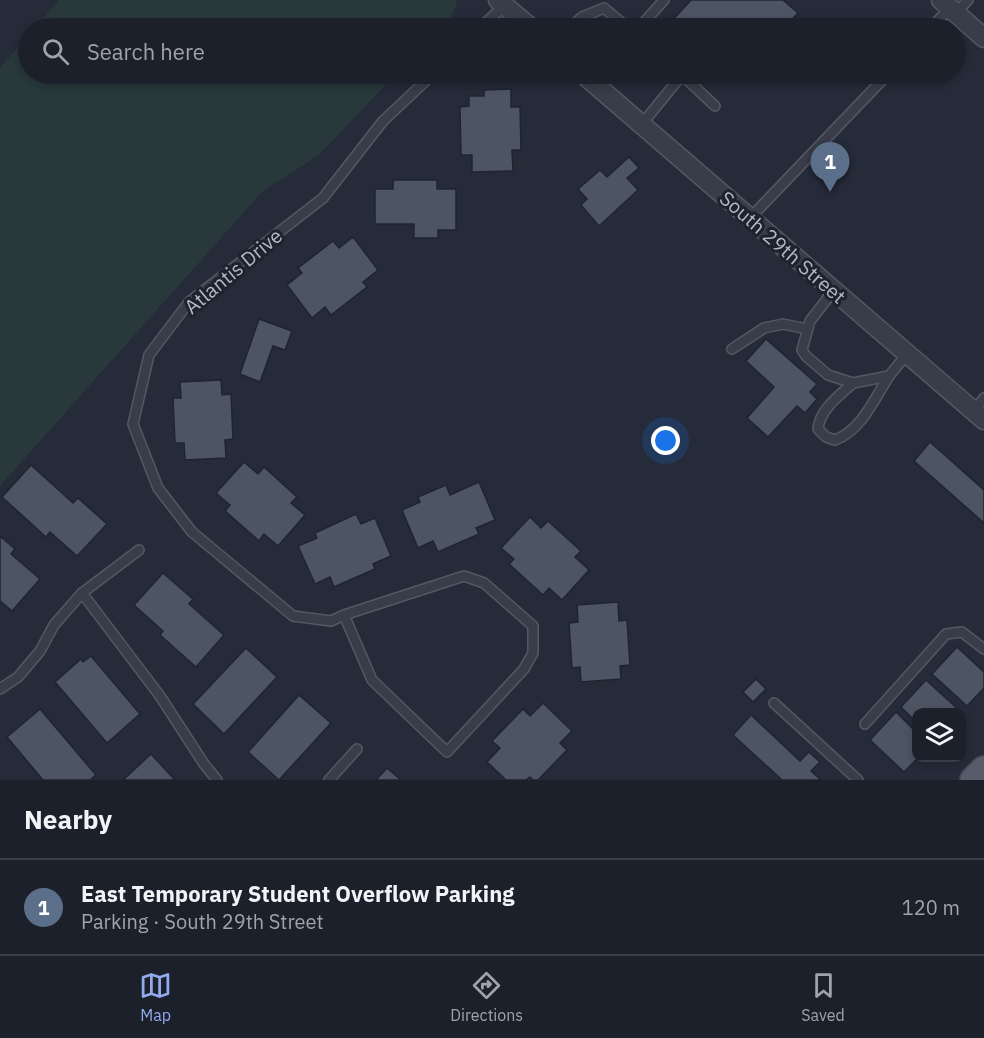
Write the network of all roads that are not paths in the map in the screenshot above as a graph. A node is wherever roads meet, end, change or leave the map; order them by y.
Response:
1 (664, 0) edge
2 (501, 3) edge
3 (607, 4) edge
4 (954, 5) edge
5 (488, 18) edge
6 (519, 18) edge
7 (581, 18) edge
8 (619, 18) edge
9 (648, 18) edge
10 (941, 18) edge
11 (966, 18) edge
12 (966, 18) edge
13 (984, 38) edge
14 (422, 84) edge
15 (595, 84) edge
16 (673, 84) edge
17 (692, 84) edge
18 (878, 84) edge
19 (715, 106) dead end
20 (642, 124) junction
21 (750, 218) junction
22 (834, 290) junction
23 (807, 329) junction
24 (732, 349) dead end
25 (907, 354) junction
26 (890, 376) junction
27 (853, 383) junction
28 (980, 410) edge
29 (139, 550) dead end
30 (82, 593) junction
31 (344, 615) junction
32 (984, 649) edge
33 (0, 689) edge
34 (774, 703) dead end
35 (865, 724) dead end
36 (357, 749) dead end
37 (984, 770) edge
38 (217, 780) edge
39 (328, 780) edge
40 (858, 780) edge
41 (974, 780) edge

1 - 9 lane
2 - 5 lane
2 - 6 street
3 - 7 lane
3 - 8 lane
4 - 10 lane
4 - 12 street
11 - 13 street
14 - 31 lane, Atlantis Drive
15 - 20 street, South 29th Street
16 - 20 lane
17 - 19 lane
18 - 21 lane
20 - 21 street, South 29th Street
21 - 22 street, South 29th Street
22 - 23 lane
22 - 25 street, South 29th Street
23 - 24 lane
23 - 27 lane
25 - 26 lane
25 - 28 street, South 29th Street
26 - 27 lane
26 - 27 lane
29 - 30 lane
30 - 33 lane
30 - 38 lane
31 - 31 lane, Atlantis Drive
32 - 35 lane
34 - 40 lane
36 - 39 lane
37 - 41 main road

